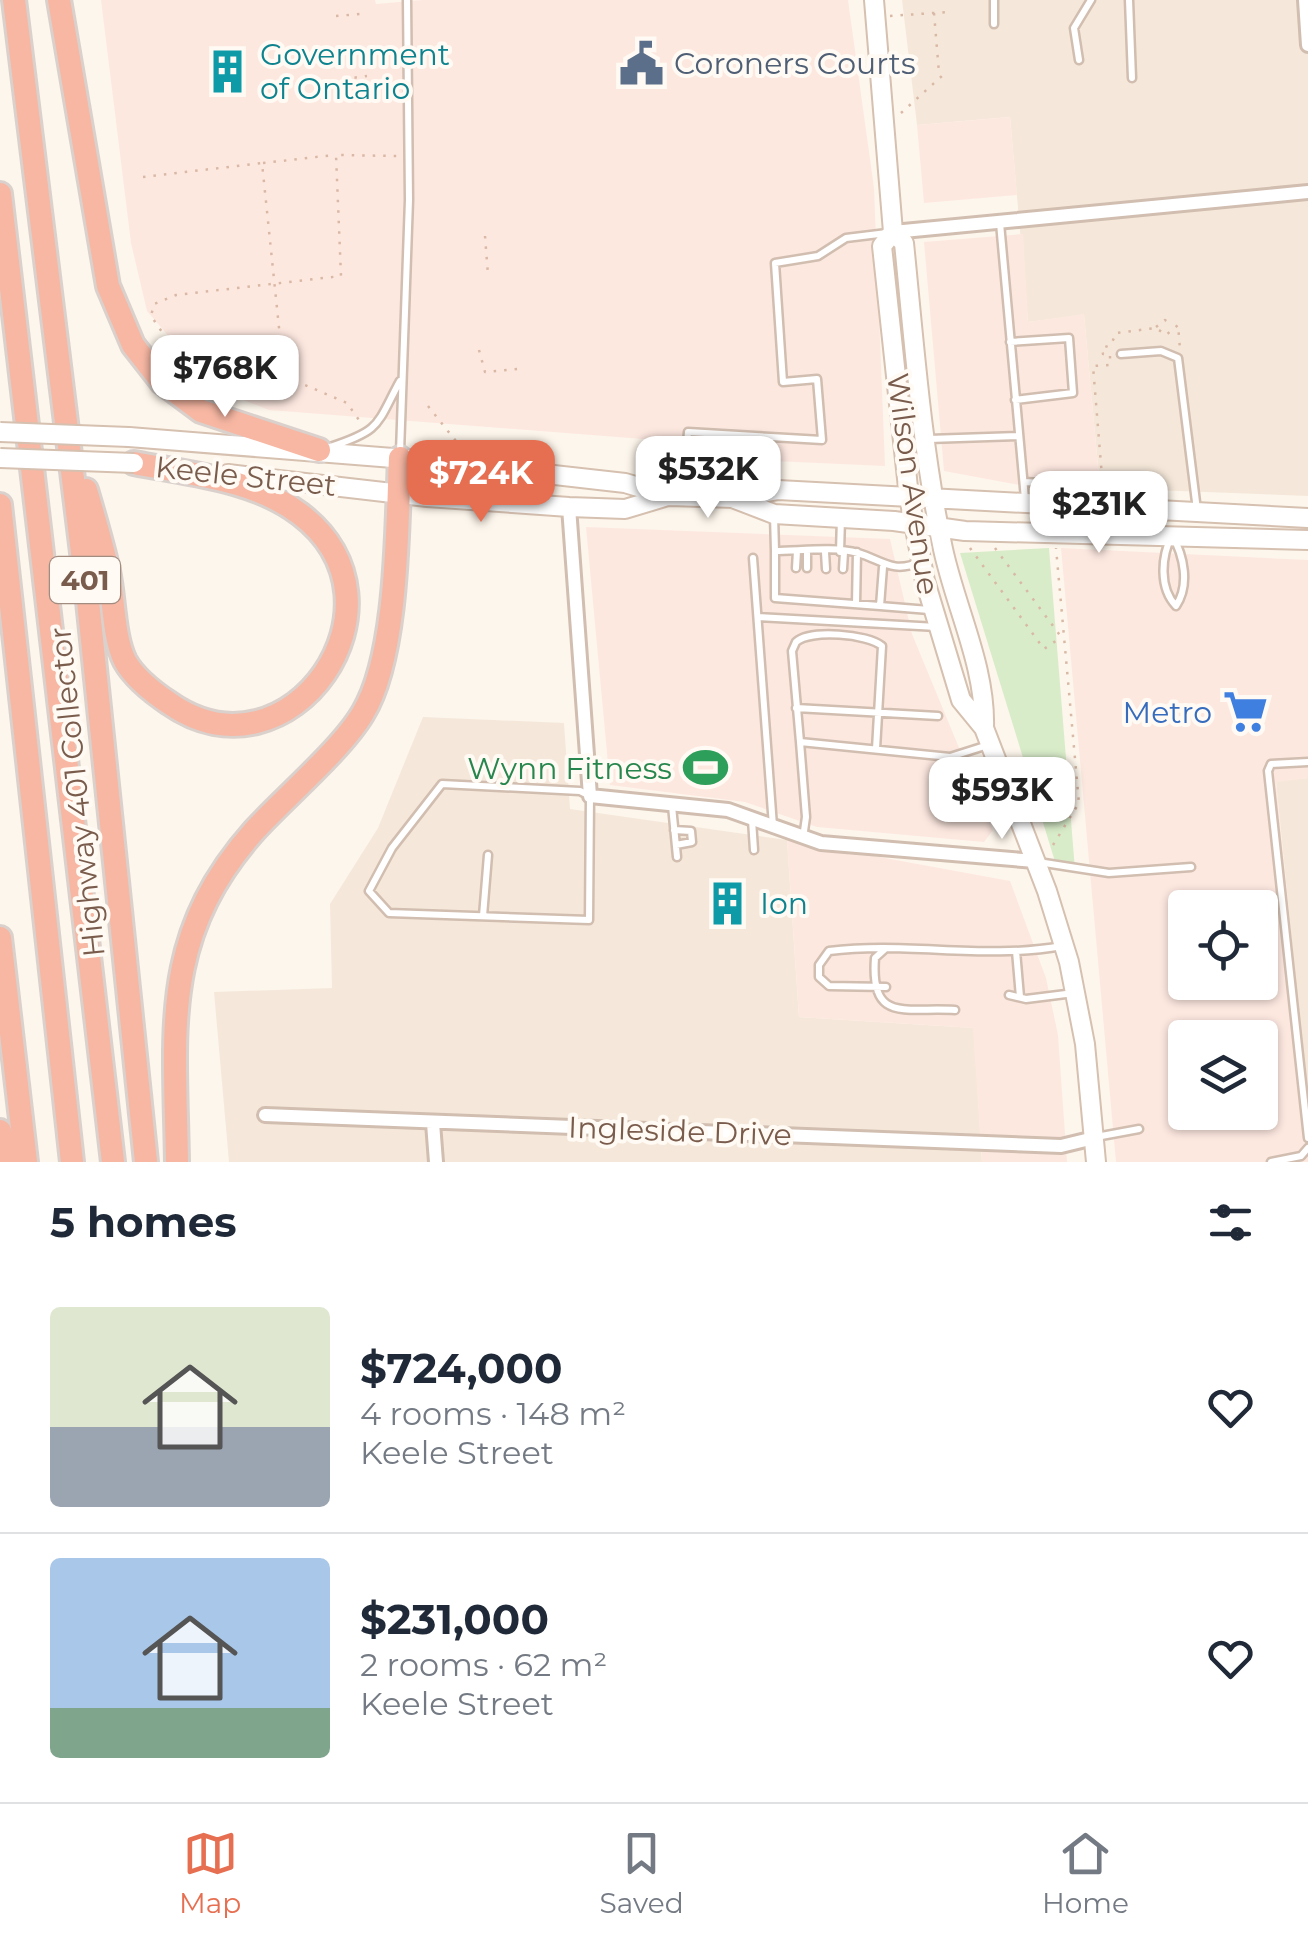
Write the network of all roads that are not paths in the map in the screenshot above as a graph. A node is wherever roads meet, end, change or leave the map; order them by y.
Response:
1 (14, 0) edge
2 (59, 0) edge
3 (407, 0) edge
4 (994, 0) edge
5 (1091, 0) edge
6 (1129, 0) edge
7 (1304, 0) edge
8 (875, 8) edge
9 (994, 24) dead end
10 (1308, 45) edge
11 (1078, 60) dead end
12 (1132, 78) dead end
13 (1308, 192) edge
14 (0, 194) edge
15 (1000, 222) junction
16 (893, 232) junction
17 (1010, 342) junction
18 (1121, 354) dead end
19 (400, 380) junction
20 (1015, 400) junction
21 (66, 418) junction
22 (0, 432) edge
23 (1018, 436) junction
24 (928, 439) junction
25 (318, 450) junction
26 (0, 458) edge
27 (400, 458) junction
28 (134, 463) junction
29 (1023, 482) junction
30 (398, 493) junction
31 (676, 497) junction
32 (909, 497) junction
33 (735, 498) junction
34 (934, 500) junction
35 (0, 505) edge
36 (1026, 505) junction
37 (569, 507) junction
38 (1079, 507) junction
39 (1148, 510) junction
40 (1197, 511) junction
41 (774, 514) junction
42 (841, 518) junction
43 (1308, 518) edge
44 (912, 523) junction
45 (940, 528) junction
46 (1172, 536) junction
47 (1308, 540) edge
48 (774, 551) junction
49 (797, 551) junction
50 (807, 551) junction
51 (826, 552) junction
52 (842, 552) junction
53 (857, 552) junction
54 (753, 558) dead end
55 (921, 562) junction
56 (883, 567) junction
57 (796, 568) dead end
58 (806, 568) dead end
59 (826, 569) dead end
60 (843, 569) dead end
61 (796, 589) dead end
62 (805, 589) dead end
63 (825, 590) dead end
64 (842, 590) dead end
65 (795, 600) junction
66 (805, 600) junction
67 (824, 602) junction
68 (841, 603) junction
69 (856, 604) junction
70 (880, 606) junction
71 (758, 617) junction
72 (935, 619) junction
73 (796, 708) junction
74 (878, 714) junction
75 (938, 716) dead end
76 (987, 736) junction
77 (800, 742) junction
78 (876, 749) junction
79 (1308, 762) edge
80 (590, 796) junction
81 (672, 804) junction
82 (752, 819) junction
83 (773, 827) junction
84 (674, 830) junction
85 (803, 838) junction
86 (676, 845) junction
87 (754, 850) dead end
88 (488, 855) dead end
89 (678, 857) dead end
90 (1035, 862) junction
91 (1191, 867) dead end
92 (483, 916) junction
93 (0, 938) edge
94 (1064, 945) junction
95 (886, 948) junction
96 (1016, 952) junction
97 (873, 987) junction
98 (886, 987) dead end
99 (1076, 993) junction
100 (1009, 995) dead end
101 (1020, 997) junction
102 (956, 1010) dead end
103 (265, 1115) dead end
104 (433, 1123) junction
105 (1139, 1129) dead end
106 (0, 1131) edge
107 (1094, 1138) junction
108 (1308, 1138) edge
109 (1308, 1148) edge
110 (6, 1162) edge
111 (26, 1162) edge
112 (72, 1162) edge
113 (114, 1162) edge
114 (146, 1162) edge
115 (177, 1162) edge
116 (436, 1162) edge
117 (1096, 1162) edge
118 (1271, 1162) edge

1 - 21 highway, Highway 401 Collector / 401
2 - 25 highway
3 - 19 lane
4 - 9 lane
5 - 11 lane
6 - 12 lane
7 - 10 street
8 - 16 main road, Wilson Avenue
13 - 15 street
14 - 113 highway, 401
15 - 16 street
15 - 17 lane
16 - 24 main road, Wilson Avenue
16 - 31 lane
16 - 32 main road, Wilson Avenue
17 - 20 lane
17 - 20 lane
18 - 40 lane
19 - 25 lane
19 - 27 lane
20 - 23 lane
21 - 28 highway
21 - 114 highway, Highway 401 Collector / 401
22 - 25 main road, Keele Street, bridge
23 - 24 lane
23 - 29 lane
24 - 34 main road, Wilson Avenue
25 - 27 main road, Keele Street
26 - 28 main road, Keele Street, bridge
27 - 30 highway
27 - 31 main road, Keele Street
28 - 30 main road, Keele Street
29 - 36 lane
29 - 38 lane
30 - 37 main road, Keele Street
30 - 115 highway
31 - 33 main road, Keele Street
31 - 37 main road, Keele Street
32 - 33 main road, Keele Street
32 - 34 main road, Keele Street
32 - 44 main road, Wilson Avenue
33 - 41 main road, Keele Street
34 - 36 main road, Keele Street
34 - 45 main road, Wilson Avenue
35 - 112 highway, 401
36 - 38 main road, Keele Street
37 - 80 street
38 - 39 main road, Keele Street
39 - 40 main road, Keele Street
39 - 46 main road
40 - 43 main road, Keele Street
40 - 46 main road
41 - 42 main road, Keele Street
41 - 48 lane
42 - 44 main road, Keele Street
42 - 52 lane
44 - 45 main road, Keele Street
44 - 55 main road, Wilson Avenue
45 - 46 main road, Keele Street
45 - 76 main road, Wilson Avenue
46 - 46 lane
46 - 47 main road, Keele Street
48 - 49 lane
48 - 65 lane
49 - 50 lane
49 - 57 lane
50 - 51 lane
50 - 58 lane
51 - 52 lane
51 - 59 lane
52 - 53 lane
52 - 60 lane
53 - 56 lane
53 - 69 lane
54 - 71 lane
55 - 56 lane
55 - 72 main road, Wilson Avenue
56 - 70 lane
61 - 65 lane
62 - 66 lane
63 - 67 lane
64 - 68 lane
65 - 66 lane
66 - 67 lane
67 - 68 lane
68 - 69 lane
69 - 70 lane
70 - 72 lane
71 - 72 lane
71 - 83 lane
72 - 76 main road, Wilson Avenue
73 - 74 lane
73 - 74 lane
73 - 77 lane
74 - 75 lane
74 - 78 lane
76 - 78 lane
76 - 90 main road, Wilson Avenue
77 - 78 lane
77 - 85 lane
79 - 108 lane
80 - 81 street
80 - 92 lane
80 - 92 lane
81 - 82 street
81 - 84 lane
82 - 83 street
82 - 87 lane
83 - 85 street
84 - 86 lane
84 - 86 lane
85 - 90 street
86 - 89 lane
88 - 92 lane
90 - 91 lane
90 - 94 main road, Wilson Avenue
93 - 111 highway
94 - 96 lane
94 - 99 main road, Wilson Avenue
95 - 96 lane
95 - 97 lane
95 - 97 lane
96 - 101 lane
97 - 98 lane
97 - 102 lane
99 - 101 lane
99 - 107 main road, Wilson Avenue
100 - 101 lane
103 - 104 street, Ingleside Drive
104 - 107 street, Ingleside Drive
104 - 116 street
105 - 107 lane
106 - 110 highway
107 - 117 main road, Wilson Avenue
109 - 118 lane

